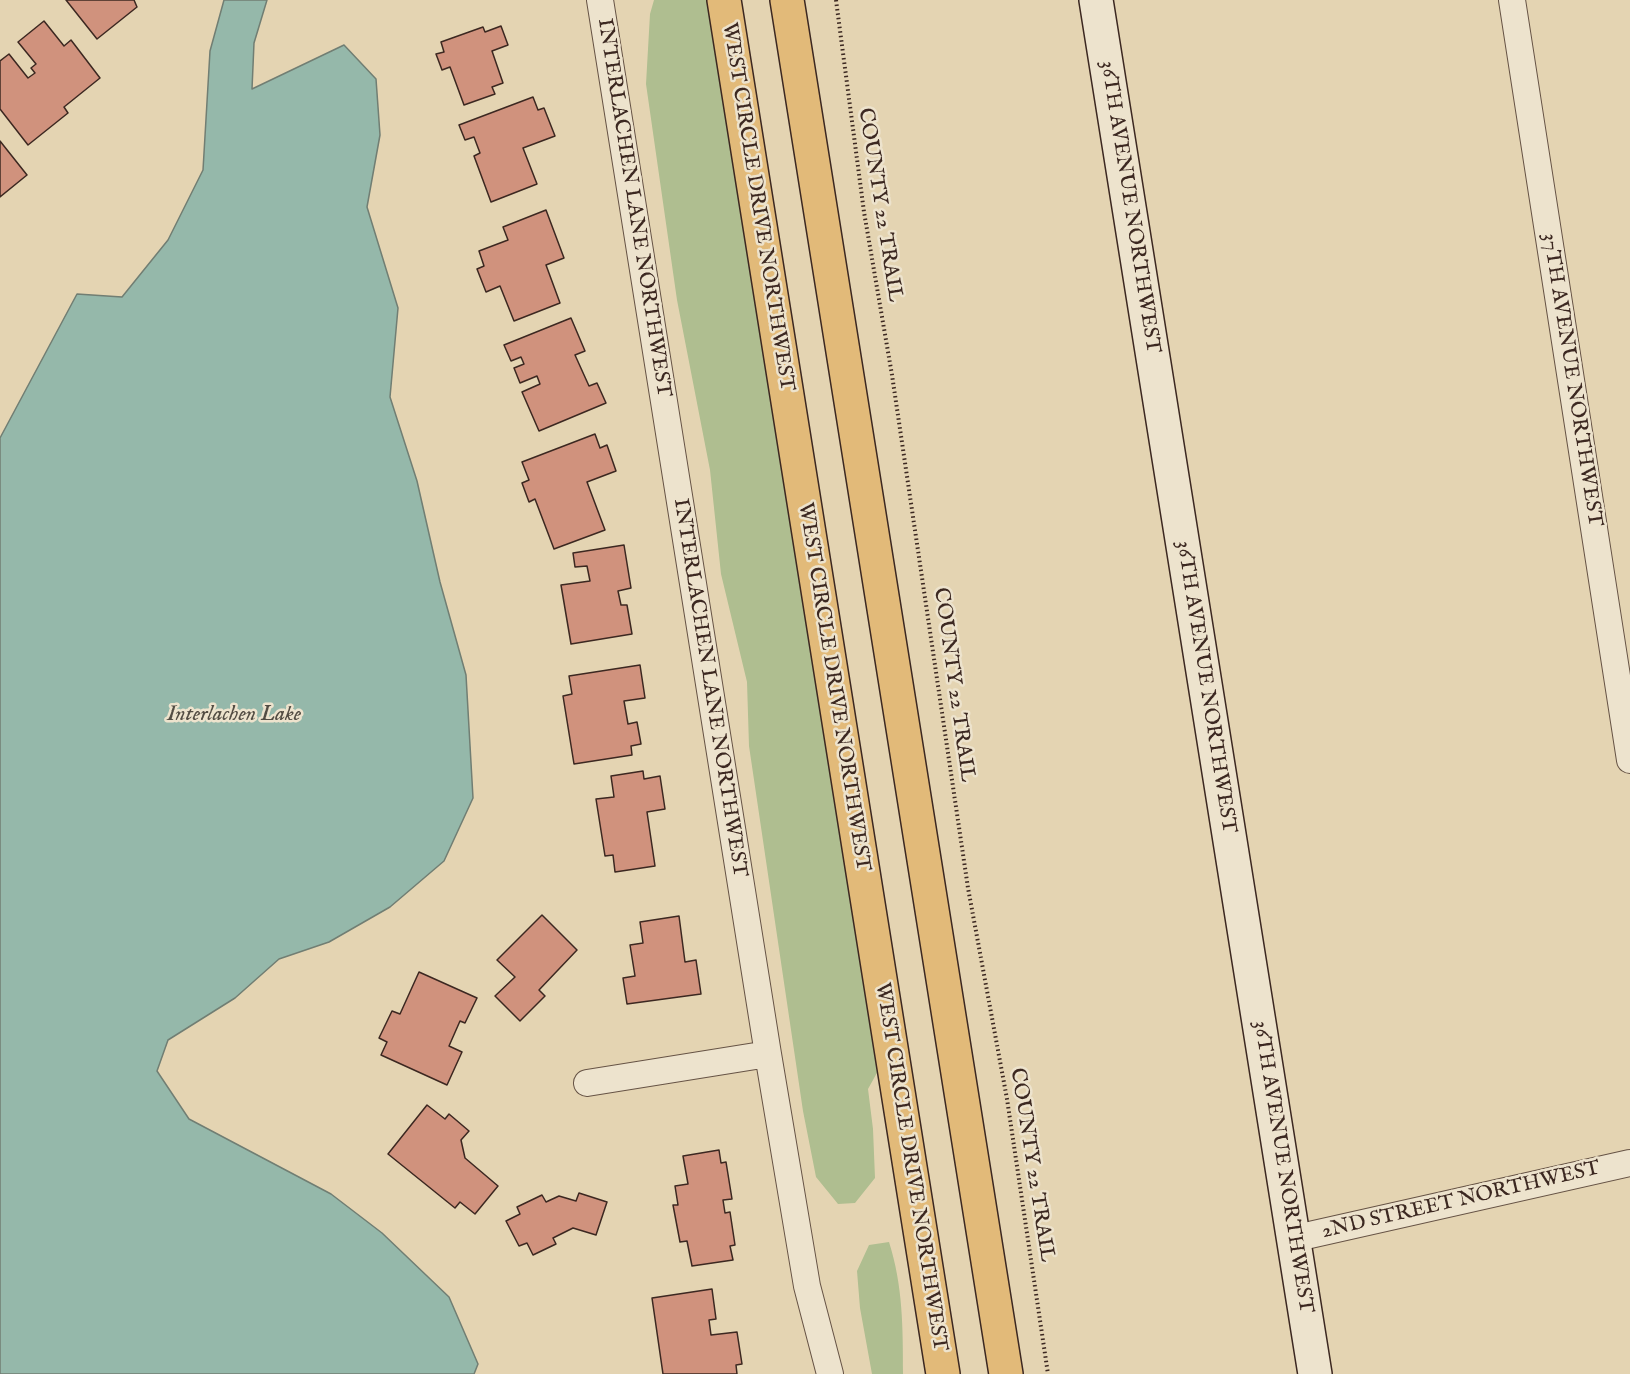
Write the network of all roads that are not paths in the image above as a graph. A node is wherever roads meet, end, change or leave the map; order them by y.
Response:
1 (600, 0) edge
2 (723, 0) edge
3 (787, 0) edge
4 (1096, 0) edge
5 (1512, 0) edge
6 (1628, 729) edge
7 (1630, 760) edge
8 (768, 1054) junction
9 (587, 1083) dead end
10 (1630, 1163) edge
11 (1293, 1239) junction
12 (830, 1374) edge
13 (943, 1374) edge
14 (1006, 1374) edge
15 (1315, 1374) edge

1 - 8 street, INTERLACHEN LANE NORTHWEST
2 - 13 main road, WEST CIRCLE DRIVE NORTHWEST
3 - 14 main road
4 - 11 street, 36TH AVENUE NORTHWEST
5 - 6 street, 37TH AVENUE NORTHWEST
6 - 7 street, 37TH AVENUE NORTHWEST
8 - 9 street
8 - 12 street, INTERLACHEN LANE NORTHWEST
10 - 11 street, 2ND STREET NORTHWEST
11 - 15 street, 36TH AVENUE NORTHWEST

